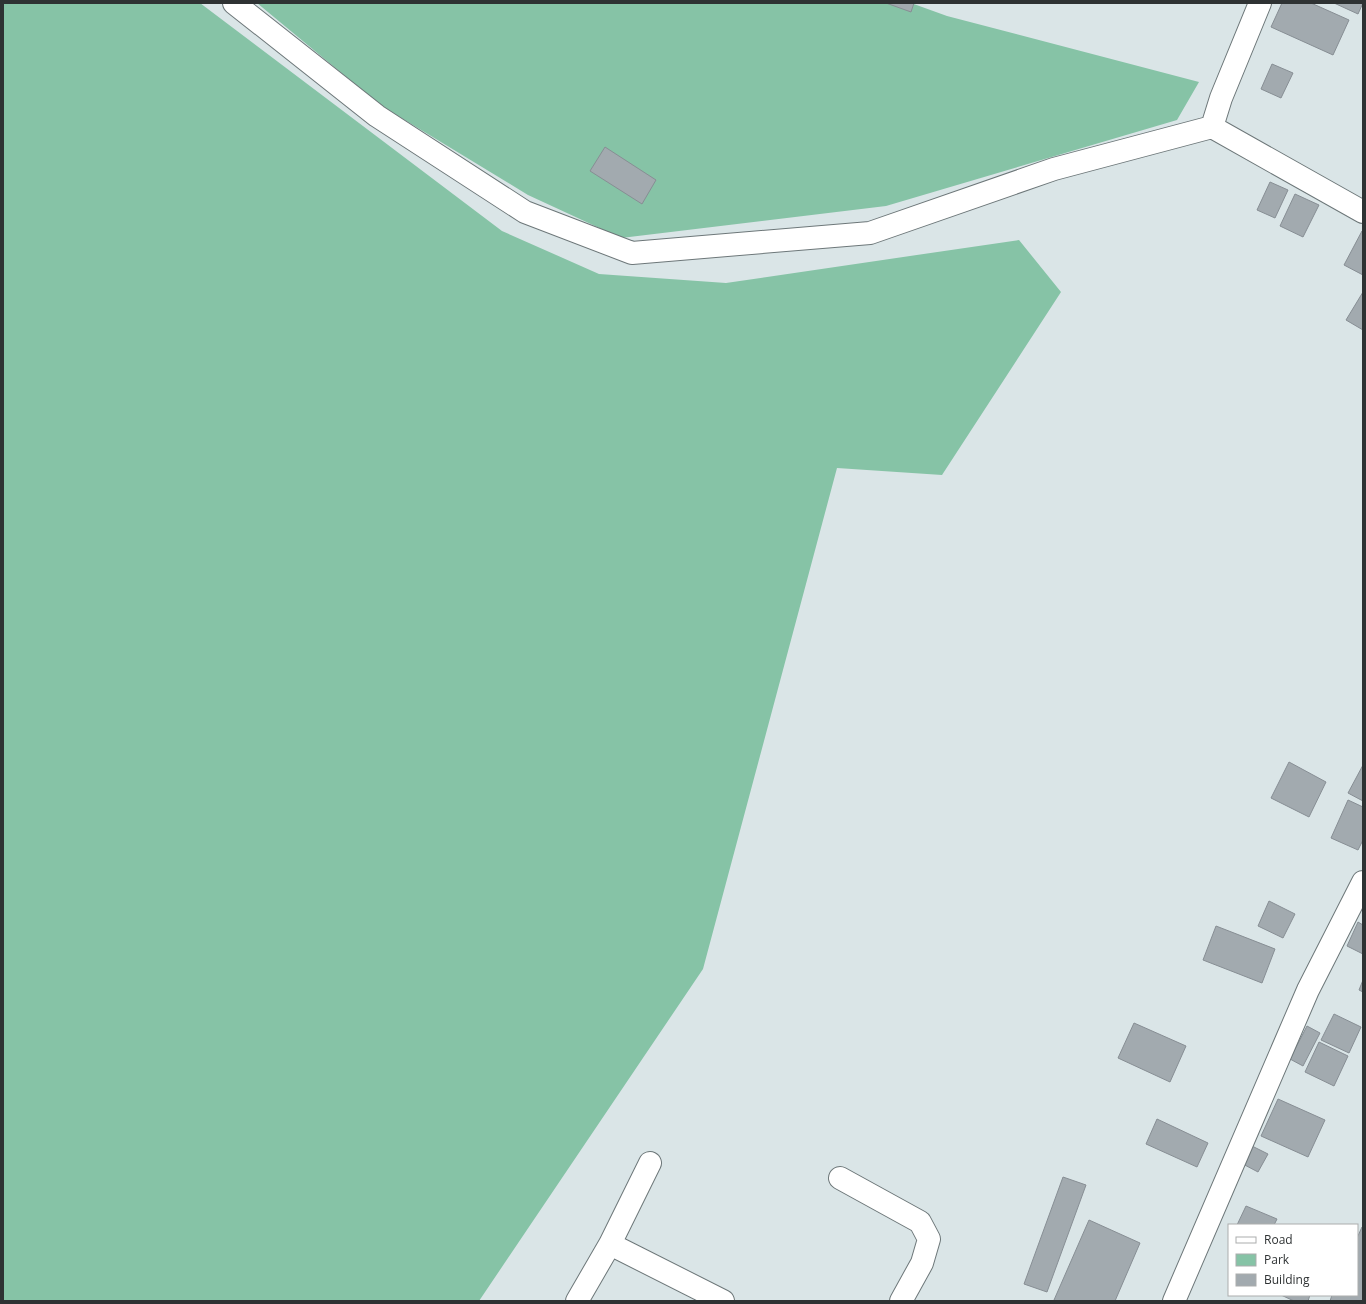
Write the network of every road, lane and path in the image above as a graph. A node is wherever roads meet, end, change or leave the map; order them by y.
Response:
1 (234, 3) edge
2 (1260, 3) edge
3 (1212, 127) junction
4 (1363, 212) edge
5 (1363, 882) edge
6 (650, 1163) dead end
7 (840, 1178) dead end
8 (610, 1244) junction
9 (577, 1301) edge
10 (723, 1301) edge
11 (901, 1301) edge
12 (1174, 1301) edge

1 - 3 street
2 - 3 street
3 - 4 street
5 - 12 street
6 - 8 street
7 - 11 street
8 - 9 street
8 - 10 street

